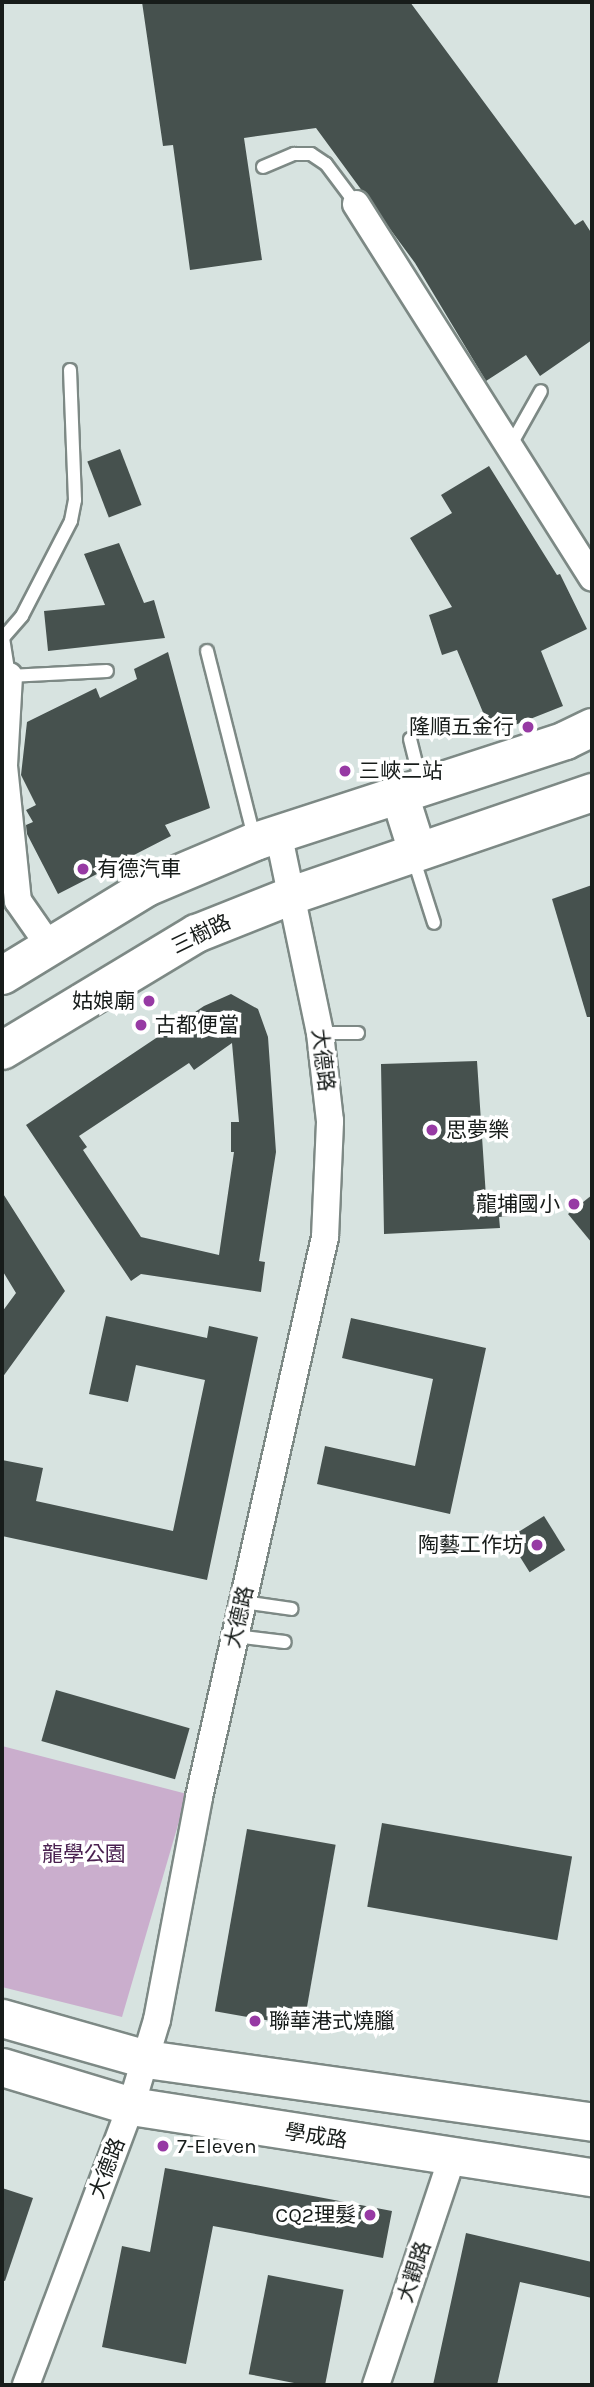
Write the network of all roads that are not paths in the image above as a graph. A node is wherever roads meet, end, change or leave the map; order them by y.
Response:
1 (263, 167) dead end
2 (356, 204) joint
3 (70, 370) dead end
4 (541, 391) dead end
5 (509, 449) junction
6 (592, 578) edge
7 (207, 651) dead end
8 (107, 671) dead end
9 (9, 676) junction
10 (592, 727) edge
11 (410, 739) dead end
12 (409, 788) junction
13 (592, 792) edge
14 (266, 837) junction
15 (414, 852) junction
16 (294, 894) junction
17 (434, 923) dead end
18 (48, 944) junction
19 (2, 975) edge
20 (320, 1033) junction
21 (358, 1033) dead end
22 (2, 1050) edge
23 (243, 1602) junction
24 (292, 1609) dead end
25 (236, 1636) junction
26 (285, 1642) dead end
27 (2, 2018) edge
28 (146, 2059) junction
29 (2, 2067) edge
30 (131, 2106) junction
31 (592, 2122) edge
32 (452, 2158) junction
33 (592, 2177) edge
34 (26, 2385) edge
35 (376, 2385) edge

1 - 2 lane
2 - 5 street
3 - 9 lane
4 - 5 lane
5 - 6 street
7 - 14 lane
8 - 9 lane
9 - 18 street
10 - 12 street
11 - 12 lane
12 - 14 street
12 - 15 street
13 - 15 street, 三樹路
14 - 16 street, 大德路
14 - 18 street
15 - 16 street, 三樹路
15 - 17 lane
16 - 20 street, 大德路
16 - 22 street, 三樹路
18 - 19 street
20 - 21 lane
20 - 23 street, 大德路
23 - 24 lane
23 - 25 street, 大德路
25 - 26 lane
25 - 28 street, 大德路
27 - 28 street
28 - 30 street, 大德路
28 - 31 street
29 - 30 street, 學成路
30 - 32 street, 學成路
30 - 34 street, 大德路
32 - 33 street, 學成路
32 - 35 street, 大觀路

